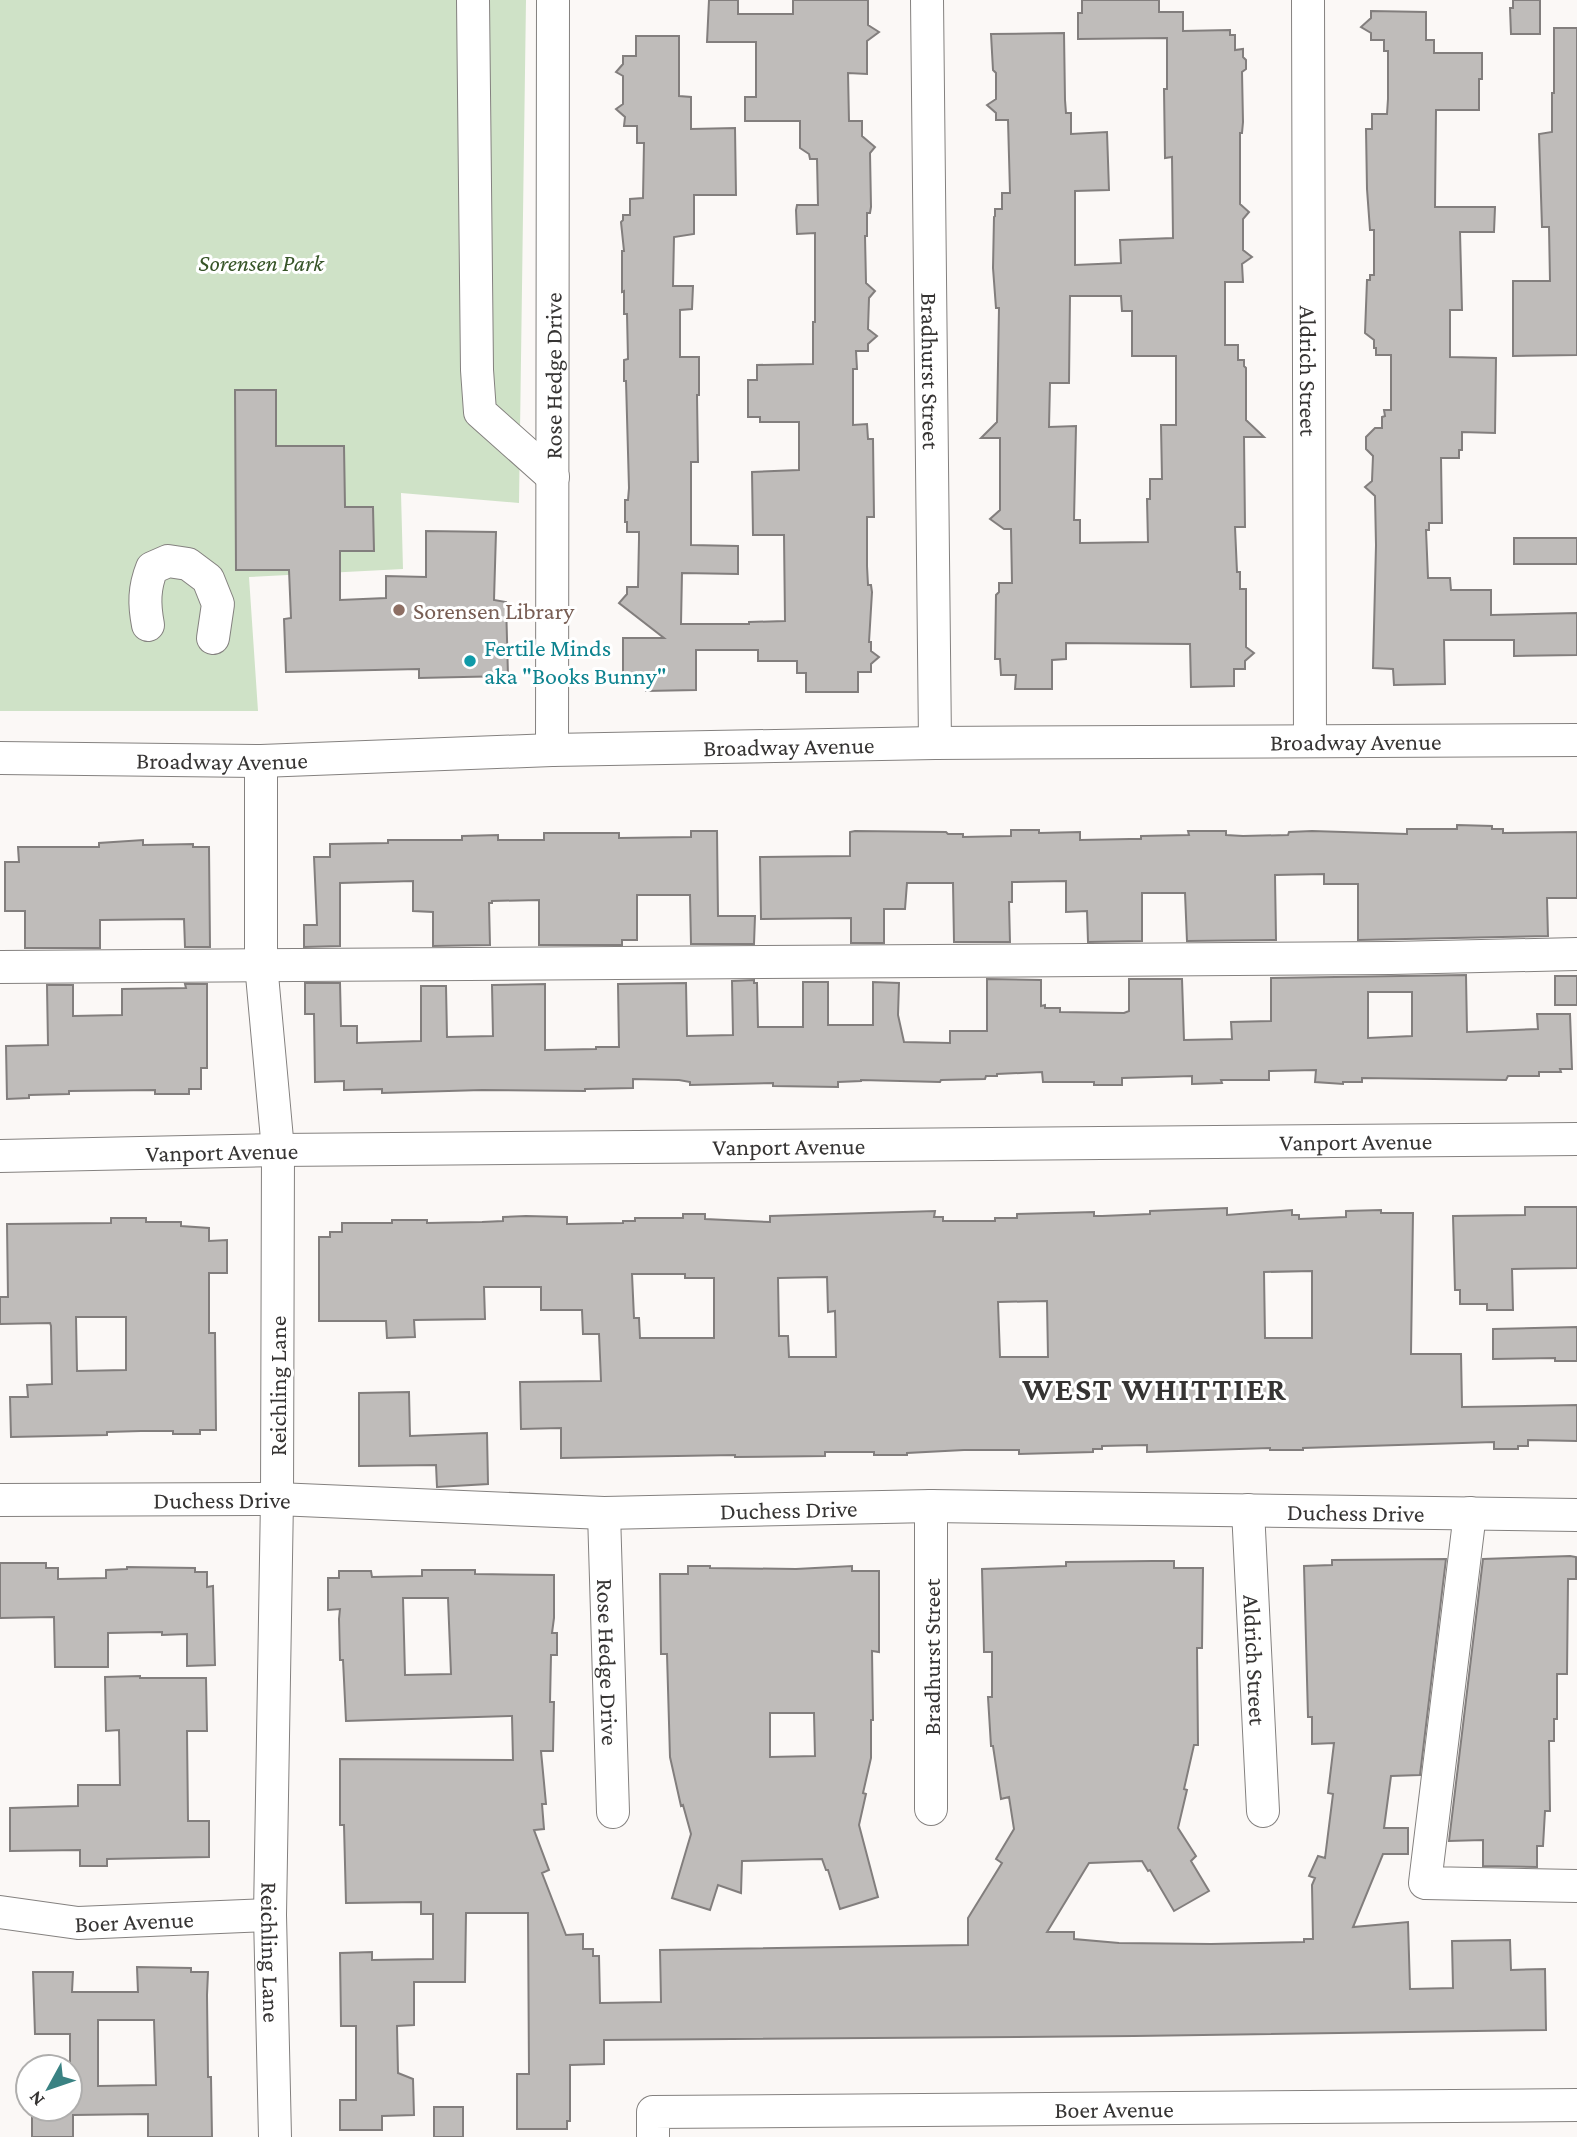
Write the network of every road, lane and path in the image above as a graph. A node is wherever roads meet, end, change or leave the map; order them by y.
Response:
1 (472, 0) edge
2 (553, 0) edge
3 (928, 0) edge
4 (1308, 0) edge
5 (553, 477) junction
6 (148, 625) dead end
7 (213, 638) dead end
8 (1577, 740) edge
9 (1310, 741) junction
10 (935, 743) junction
11 (552, 750) junction
12 (0, 758) edge
13 (261, 761) junction
14 (1577, 954) edge
15 (261, 964) junction
16 (0, 967) edge
17 (1577, 1139) edge
18 (278, 1150) junction
19 (0, 1156) edge
20 (277, 1499) junction
21 (0, 1500) edge
22 (932, 1506) junction
23 (1248, 1510) junction
24 (604, 1513) junction
25 (1470, 1513) junction
26 (1577, 1514) edge
27 (932, 1809) dead end
28 (1264, 1811) dead end
29 (613, 1812) dead end
30 (1577, 1886) edge
31 (0, 1912) edge
32 (270, 1915) junction
33 (1577, 2105) edge
34 (653, 2124) edge
35 (275, 2137) edge

1 - 5 street
2 - 5 street, Rose Hedge Drive
3 - 10 street, Bradhurst Street
4 - 9 street, Aldrich Street
5 - 11 street, Rose Hedge Drive
6 - 7 street
8 - 9 street, Broadway Avenue
9 - 10 street, Broadway Avenue
10 - 11 street, Broadway Avenue
11 - 13 street, Broadway Avenue
12 - 13 street, Broadway Avenue
13 - 15 street, Reichling Lane
14 - 15 street
15 - 16 street
15 - 18 street, Reichling Lane
17 - 18 street, Vanport Avenue
18 - 19 street, Vanport Avenue
18 - 20 street, Reichling Lane
20 - 21 street, Duchess Drive
20 - 24 street, Duchess Drive
20 - 32 street, Reichling Lane
22 - 23 street, Duchess Drive
22 - 24 street, Duchess Drive
22 - 27 street, Bradhurst Street
23 - 25 street, Duchess Drive
23 - 28 street, Aldrich Street
24 - 29 street, Rose Hedge Drive
25 - 26 street, Duchess Drive
25 - 30 street
31 - 32 street, Boer Avenue
32 - 35 street, Reichling Lane
33 - 34 street, Boer Avenue

